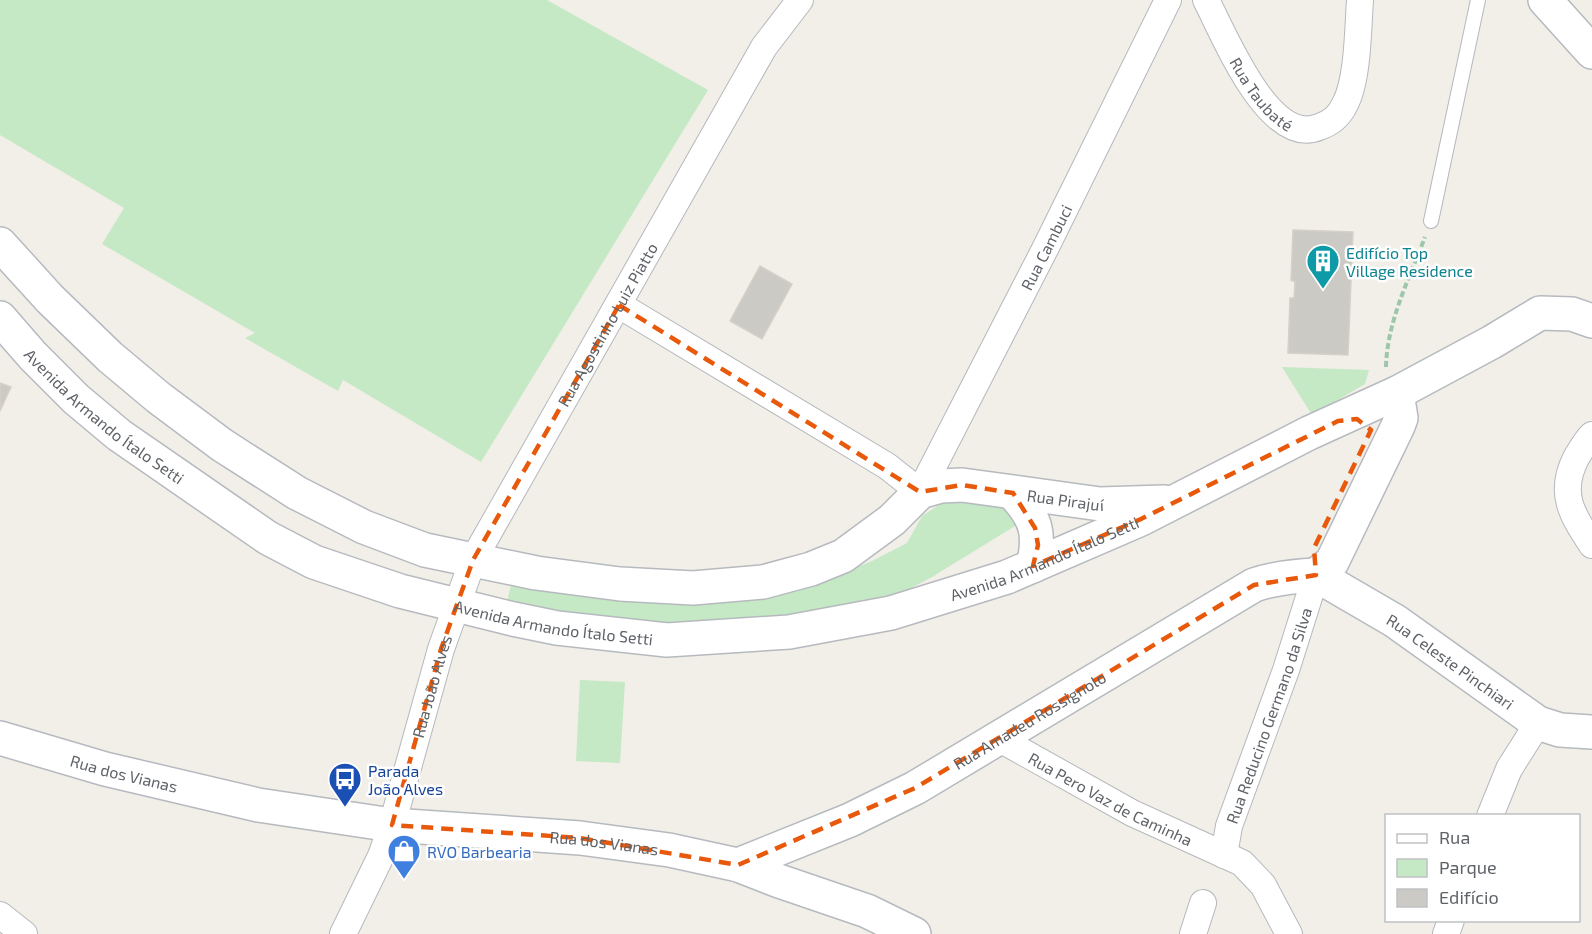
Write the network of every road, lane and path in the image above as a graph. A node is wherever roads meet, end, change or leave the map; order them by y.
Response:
1 (780, 0) edge
2 (800, 0) edge
3 (1168, 0) edge
4 (1206, 0) edge
5 (1360, 0) edge
6 (1478, 0) edge
7 (1551, 1) edge
8 (765, 48) junction
9 (1592, 52) edge
10 (1431, 221) joint
11 (0, 244) edge
12 (619, 305) junction
13 (0, 318) edge
14 (1592, 321) edge
15 (1386, 352) dead end
16 (1397, 393) junction
17 (1338, 421) junction
18 (1592, 435) edge
19 (920, 492) junction
20 (1013, 493) junction
21 (1175, 502) junction
22 (1592, 545) edge
23 (473, 560) junction
24 (1033, 566) junction
25 (1316, 575) junction
26 (455, 606) junction
27 (1538, 723) junction
28 (1592, 732) edge
29 (0, 738) edge
30 (998, 738) junction
31 (1491, 814) edge
32 (392, 825) junction
33 (1224, 855) junction
34 (738, 865) junction
35 (1203, 903) dead end
36 (0, 915) edge
37 (24, 934) edge
38 (343, 934) edge
39 (914, 934) edge
40 (1192, 934) edge
41 (1289, 934) edge

1 - 8 street, Rua Agostinho Luiz Piatto
2 - 8 street, Rua Agostinho Luiz Piatto
3 - 19 street, Rua Cambuci
4 - 5 street, Rua Taubaté
6 - 10 lane
7 - 9 main road
8 - 12 street, Rua Agostinho Luiz Piatto
10 - 15 path
11 - 23 main road
12 - 19 street
12 - 23 street, Rua Agostinho Luiz Piatto
13 - 26 main road, Avenida Armando Ítalo Setti
14 - 16 main road, Rua Pirajuí
16 - 17 main road, Rua Pirajuí
16 - 25 main road, Rua Reducino Germano da Silva
17 - 21 main road, Rua Pirajuí
17 - 25 main road, Rua Reducino Germano da Silva
18 - 22 street
19 - 20 main road, Rua Pirajuí
19 - 23 main road
20 - 21 main road, Rua Pirajuí
20 - 24 main road
21 - 24 main road, Avenida Armando Ítalo Setti
23 - 26 street, Rua Agostinho Luiz Piatto
24 - 26 main road, Avenida Armando Ítalo Setti
25 - 27 main road, Rua Celeste Pinchiari
25 - 30 main road, Rua Amadeu Rossignolo
25 - 33 street, Rua Reducino Germano da Silva
26 - 32 street, Rua João Alves
27 - 28 main road, Rua Celeste Pinchiari
27 - 31 street
29 - 32 main road, Rua dos Vianas
30 - 33 street, Rua Pero Vaz de Caminha
30 - 34 main road, Rua Amadeu Rossignolo
32 - 34 main road, Rua dos Vianas
32 - 38 street, Rua João Alves
33 - 41 street, Rua Pero Vaz de Caminha
34 - 39 main road, Rua dos Vianas
35 - 40 street
36 - 37 street

